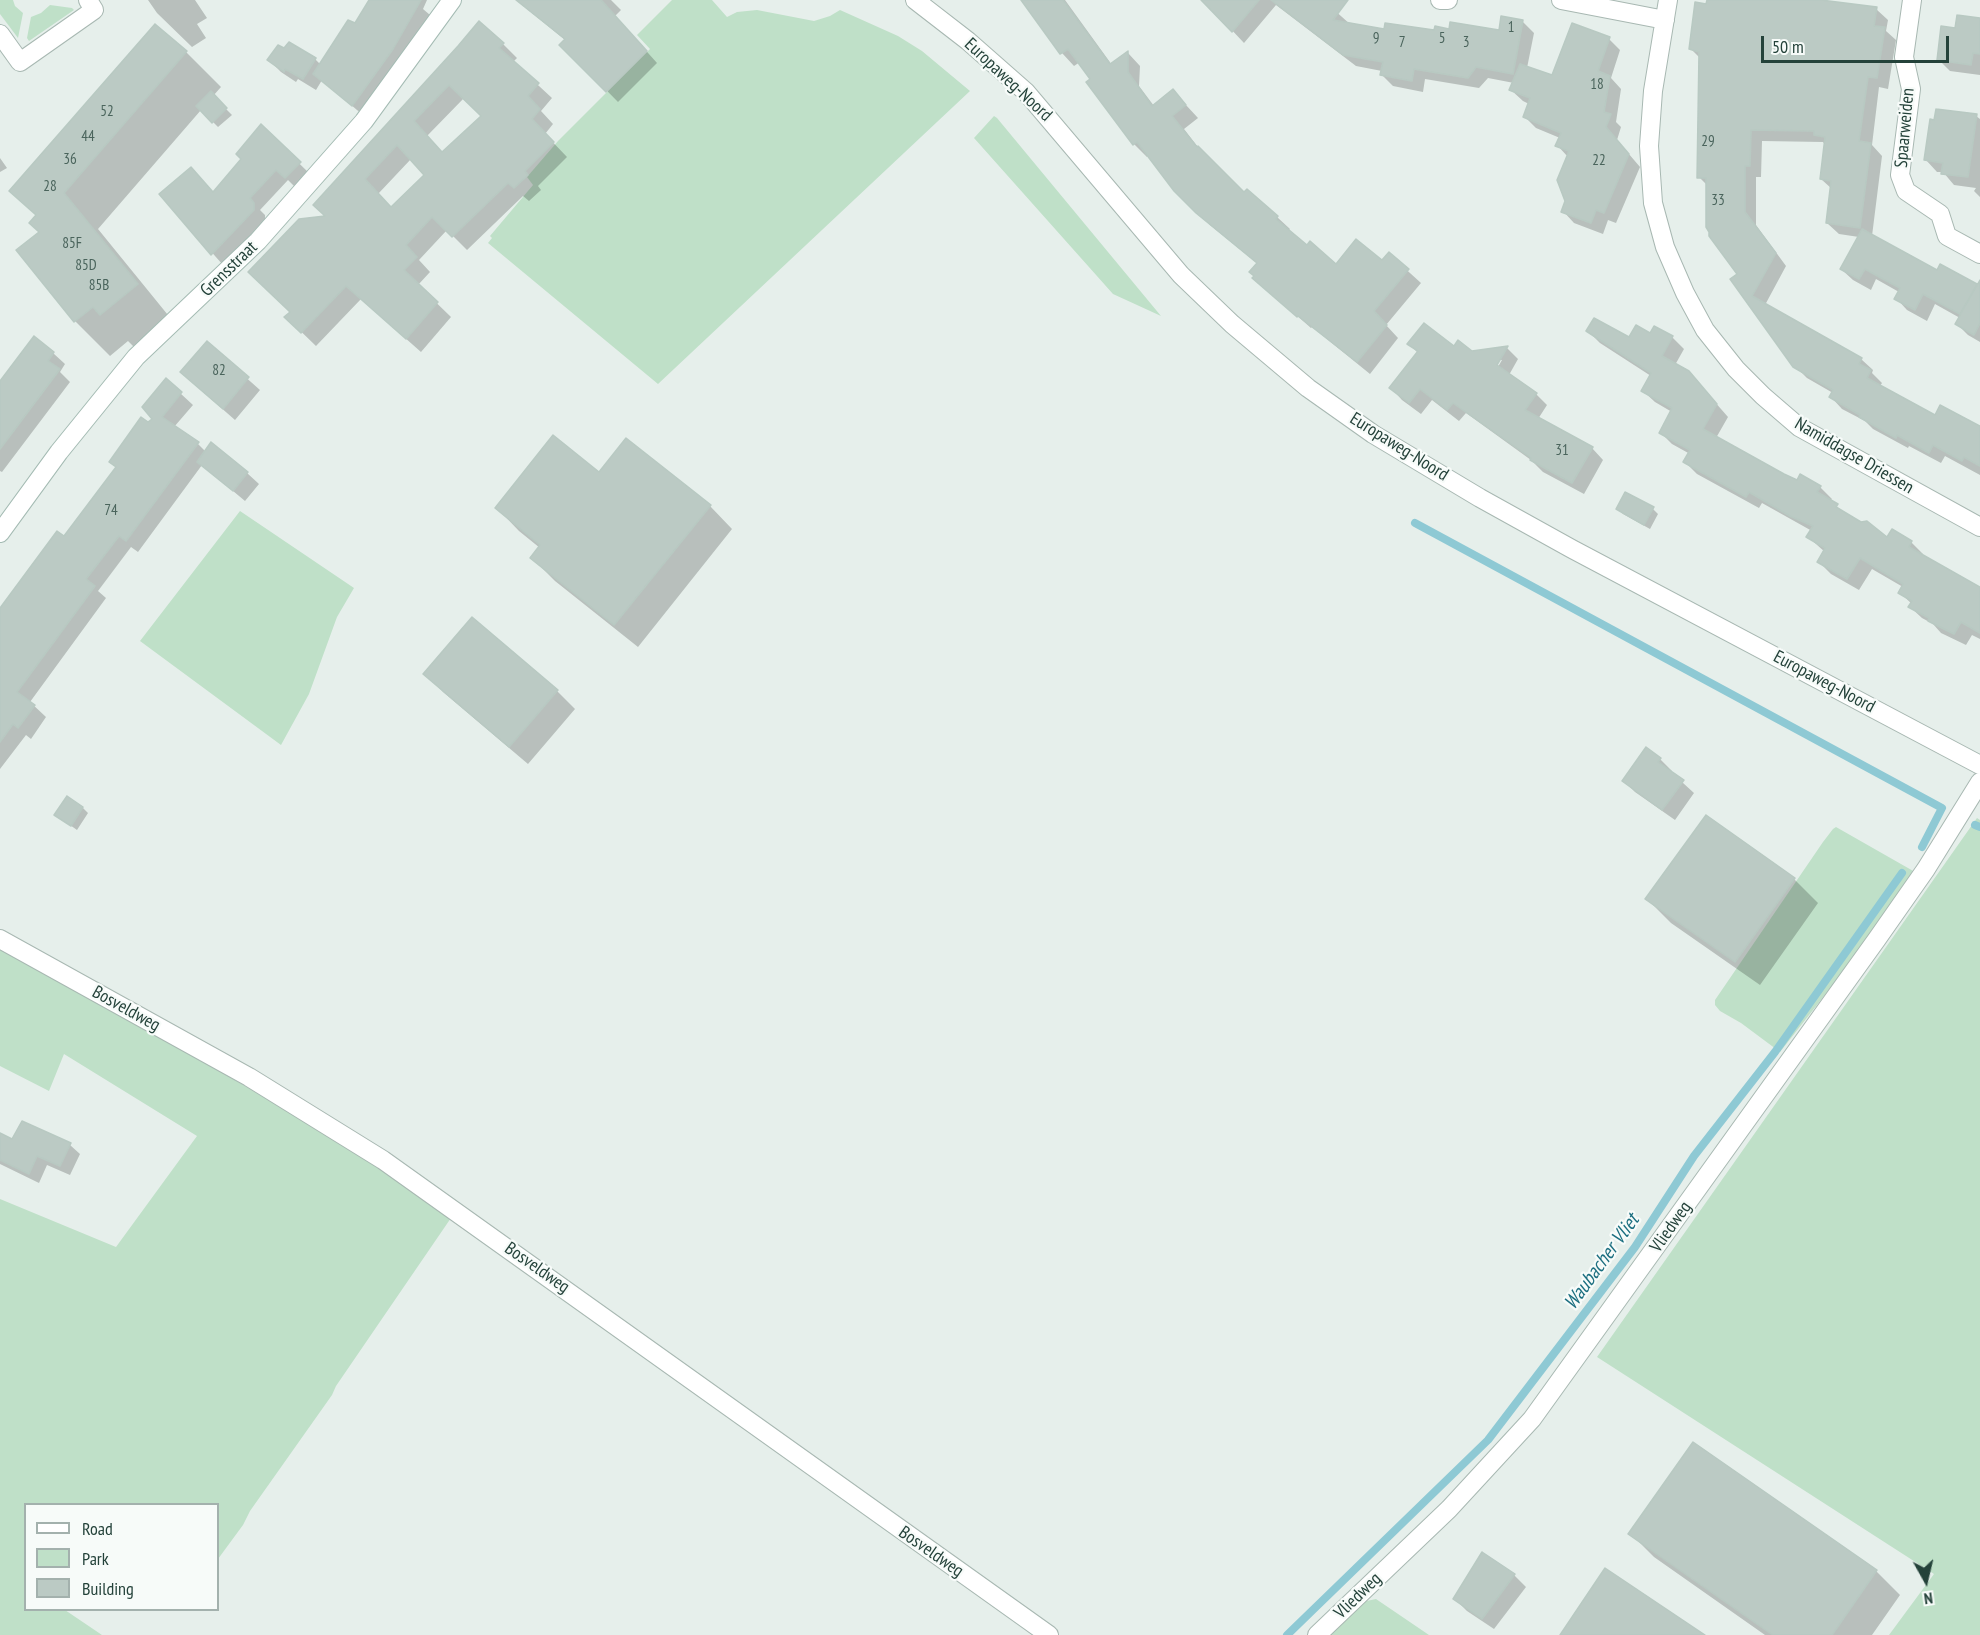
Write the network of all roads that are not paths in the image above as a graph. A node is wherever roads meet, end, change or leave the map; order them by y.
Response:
1 (88, 0) edge
2 (452, 0) edge
3 (915, 0) edge
4 (1440, 0) edge
5 (1448, 0) edge
6 (1561, 0) edge
7 (1668, 0) edge
8 (1912, 0) edge
9 (1665, 20) junction
10 (0, 34) edge
11 (1980, 254) edge
12 (1980, 526) edge
13 (0, 532) edge
14 (1980, 765) edge
15 (1980, 782) edge
16 (0, 939) edge
17 (1049, 1635) edge
18 (1317, 1635) edge

1 - 10 street
2 - 13 street, Grensstraat
3 - 14 street, Europaweg-Noord
4 - 5 street
6 - 9 street
7 - 9 street, Namiddagse Driessen
8 - 11 street, Spaarweiden
9 - 12 street, Namiddagse Driessen
15 - 18 street, Vliedweg
16 - 17 street, Bosveldweg

